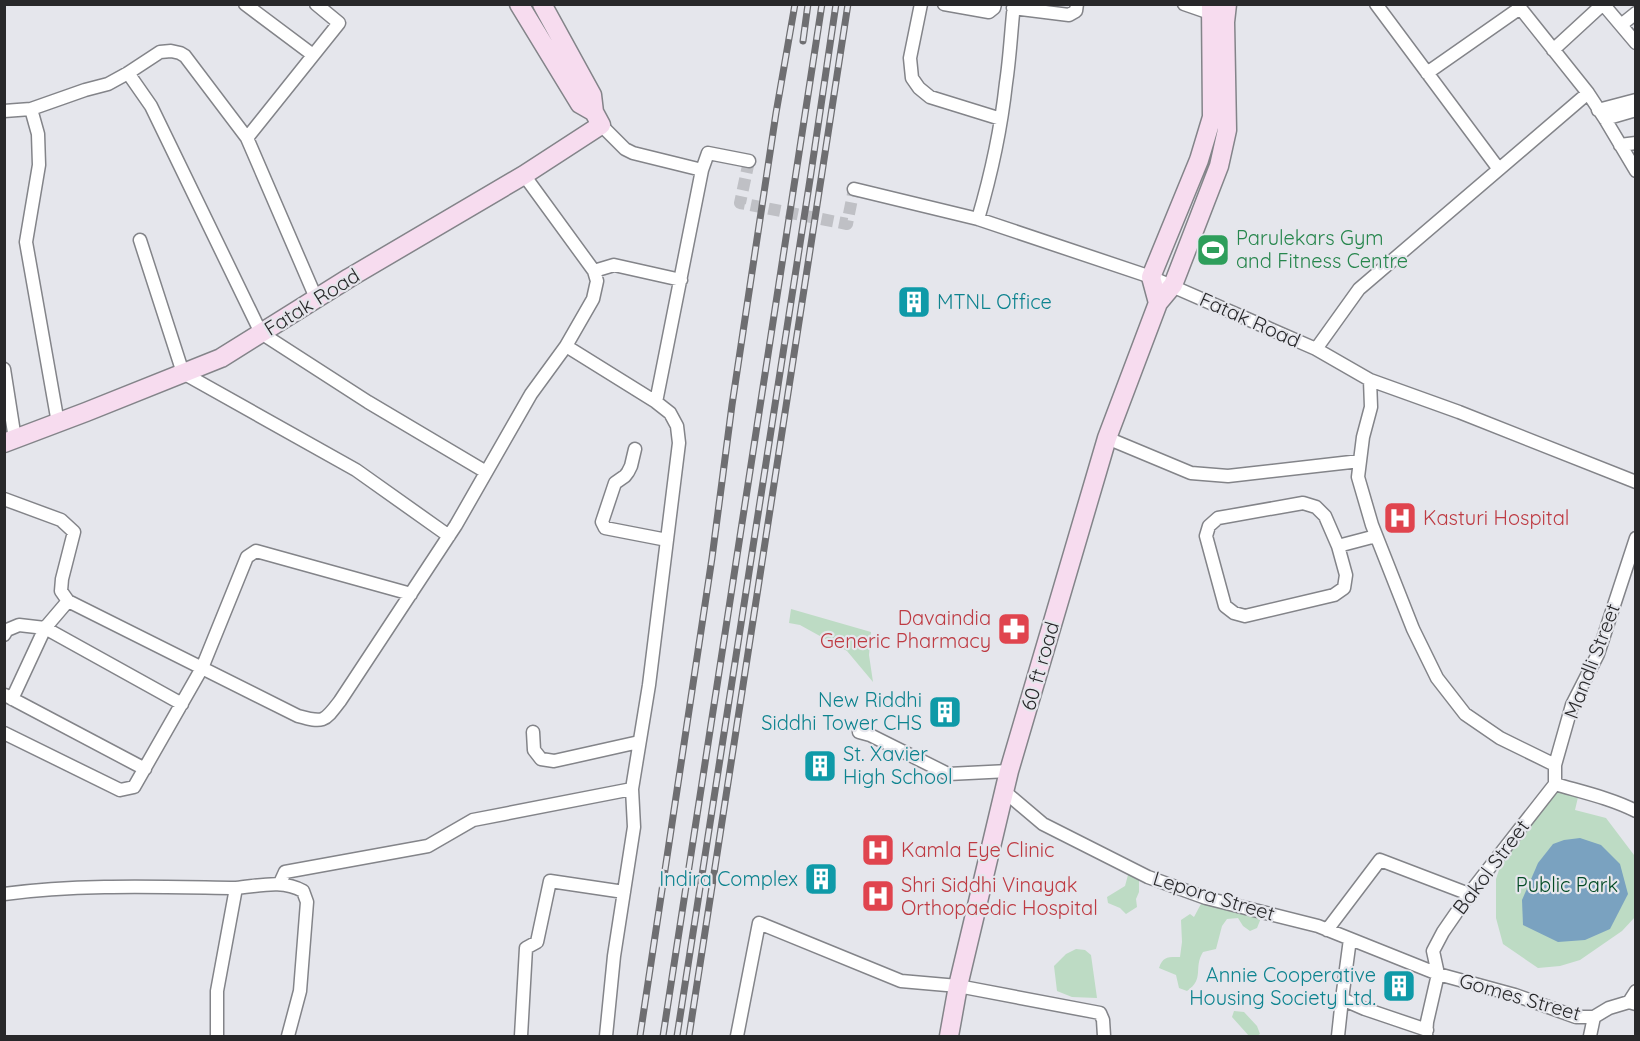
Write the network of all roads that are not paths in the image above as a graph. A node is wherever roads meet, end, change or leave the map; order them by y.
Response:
1 (245, 4) edge
2 (316, 4) edge
3 (519, 4) edge
4 (542, 4) edge
5 (921, 4) edge
6 (995, 4) edge
7 (1077, 4) edge
8 (1184, 4) edge
9 (1227, 4) edge
10 (1376, 4) edge
11 (945, 5) edge
12 (1013, 6) edge
13 (1519, 6) edge
14 (1210, 9) edge
15 (1635, 13) edge
16 (1621, 25) junction
17 (1218, 40) junction
18 (1635, 43) edge
19 (1553, 50) junction
20 (313, 55) junction
21 (128, 73) junction
22 (1427, 73) junction
23 (1588, 93) junction
24 (1635, 100) edge
25 (31, 109) junction
26 (592, 109) junction
27 (1635, 110) edge
28 (4, 111) edge
29 (1602, 114) junction
30 (1219, 117) junction
31 (1001, 119) junction
32 (247, 138) junction
33 (1635, 143) edge
34 (1620, 146) junction
35 (749, 161) dead end
36 (1498, 168) junction
37 (702, 170) junction
38 (1635, 171) edge
39 (524, 175) junction
40 (854, 189) dead end
41 (978, 219) junction
42 (140, 240) dead end
43 (594, 271) junction
44 (1151, 276) junction
45 (681, 280) junction
46 (1173, 285) junction
47 (316, 298) junction
48 (1158, 303) junction
49 (261, 333) junction
50 (566, 346) junction
51 (1316, 349) junction
52 (4, 369) edge
53 (183, 373) junction
54 (1370, 381) junction
55 (656, 402) junction
56 (57, 423) junction
57 (1107, 438) junction
58 (10, 441) edge
59 (635, 449) dead end
60 (1360, 461) junction
61 (486, 472) junction
62 (1635, 482) edge
63 (4, 499) edge
64 (449, 536) junction
65 (1376, 536) junction
66 (1635, 538) edge
67 (667, 540) junction
68 (1338, 546) junction
69 (411, 594) junction
70 (68, 602) junction
71 (45, 628) junction
72 (4, 635) edge
73 (202, 668) junction
74 (8, 697) edge
75 (182, 704) junction
76 (534, 732) dead end
77 (859, 732) dead end
78 (4, 733) edge
79 (639, 742) junction
80 (1555, 765) junction
81 (145, 769) junction
82 (1009, 771) junction
83 (1555, 784) junction
84 (632, 789) junction
85 (1004, 791) junction
86 (1635, 811) edge
87 (280, 883) junction
88 (236, 888) junction
89 (624, 892) junction
90 (4, 894) edge
91 (1469, 894) junction
92 (1327, 930) junction
93 (1350, 939) junction
94 (1438, 974) junction
95 (958, 986) junction
96 (1342, 999) junction
97 (1633, 999) edge
98 (1594, 1017) junction
99 (1426, 1033) edge
100 (217, 1036) edge
101 (288, 1036) edge
102 (520, 1036) edge
103 (606, 1036) edge
104 (737, 1036) edge
105 (948, 1036) edge
106 (1104, 1036) edge
107 (1338, 1036) edge
108 (1590, 1036) edge

1 - 20 street
2 - 20 street
3 - 26 street
4 - 26 street
5 - 31 street
6 - 11 street
7 - 12 street
8 - 14 street
9 - 17 street
10 - 22 street
12 - 31 street
13 - 19 street
13 - 22 street
14 - 17 street
15 - 16 street
16 - 18 street
16 - 19 street
17 - 30 street
19 - 23 street
20 - 32 street
21 - 25 street
21 - 32 street
21 - 49 street
22 - 36 street
23 - 29 street
23 - 36 street
24 - 29 street
25 - 28 street
25 - 56 street
26 - 37 street
26 - 39 street, Fatak Road
27 - 29 street
29 - 34 street
30 - 44 street
30 - 46 street, 60 ft road
31 - 41 street
32 - 47 street
33 - 34 street
34 - 38 street
35 - 37 street
36 - 51 street
37 - 45 street
39 - 43 street
39 - 47 street, Fatak Road
40 - 41 street, Fatak Road
41 - 44 street, Fatak Road
42 - 53 street
43 - 45 street
43 - 50 street
44 - 46 street, Fatak Road
44 - 48 street
45 - 55 street
46 - 48 street, 60 ft road
46 - 51 street, Fatak Road
47 - 49 street, Fatak Road
48 - 57 street, 60 ft road
49 - 53 street, Fatak Road
49 - 61 street
50 - 55 street
50 - 61 street
51 - 54 street, Fatak Road
52 - 58 street
53 - 56 street, Fatak Road
53 - 64 street
54 - 60 street
54 - 62 street, Fatak Road
55 - 67 street
56 - 58 street, Fatak Road
57 - 60 street
57 - 82 street, 60 ft road
59 - 67 street
60 - 65 street
61 - 64 street
63 - 70 street
64 - 69 street
65 - 68 street
65 - 80 street
66 - 80 street, Mandli Street
67 - 79 street
68 - 68 street
69 - 73 street
69 - 73 street
70 - 71 street
70 - 73 street
71 - 72 street
71 - 74 street
71 - 75 street
73 - 75 street
74 - 81 street
75 - 81 street
76 - 79 street
77 - 82 street
78 - 81 street
79 - 84 street
80 - 83 street, Mandli Street
82 - 85 street, 60 ft road
83 - 86 street
83 - 91 street, Bakol Street
84 - 87 street
84 - 89 street
85 - 92 street, Lepora Street
85 - 95 street, 60 ft road
87 - 88 street
87 - 101 street
88 - 90 street
88 - 100 street
89 - 102 street
89 - 103 street
91 - 92 street
91 - 94 street, Bakol Street
92 - 93 street, Lepora Street
93 - 94 street, Lepora Street
93 - 96 street
94 - 98 street, Gomes Street
94 - 99 street, Bakol Street
95 - 104 street
95 - 105 street, 60 ft road
95 - 106 street
96 - 99 street
96 - 107 street
97 - 98 street, Gomes Street
98 - 108 street

